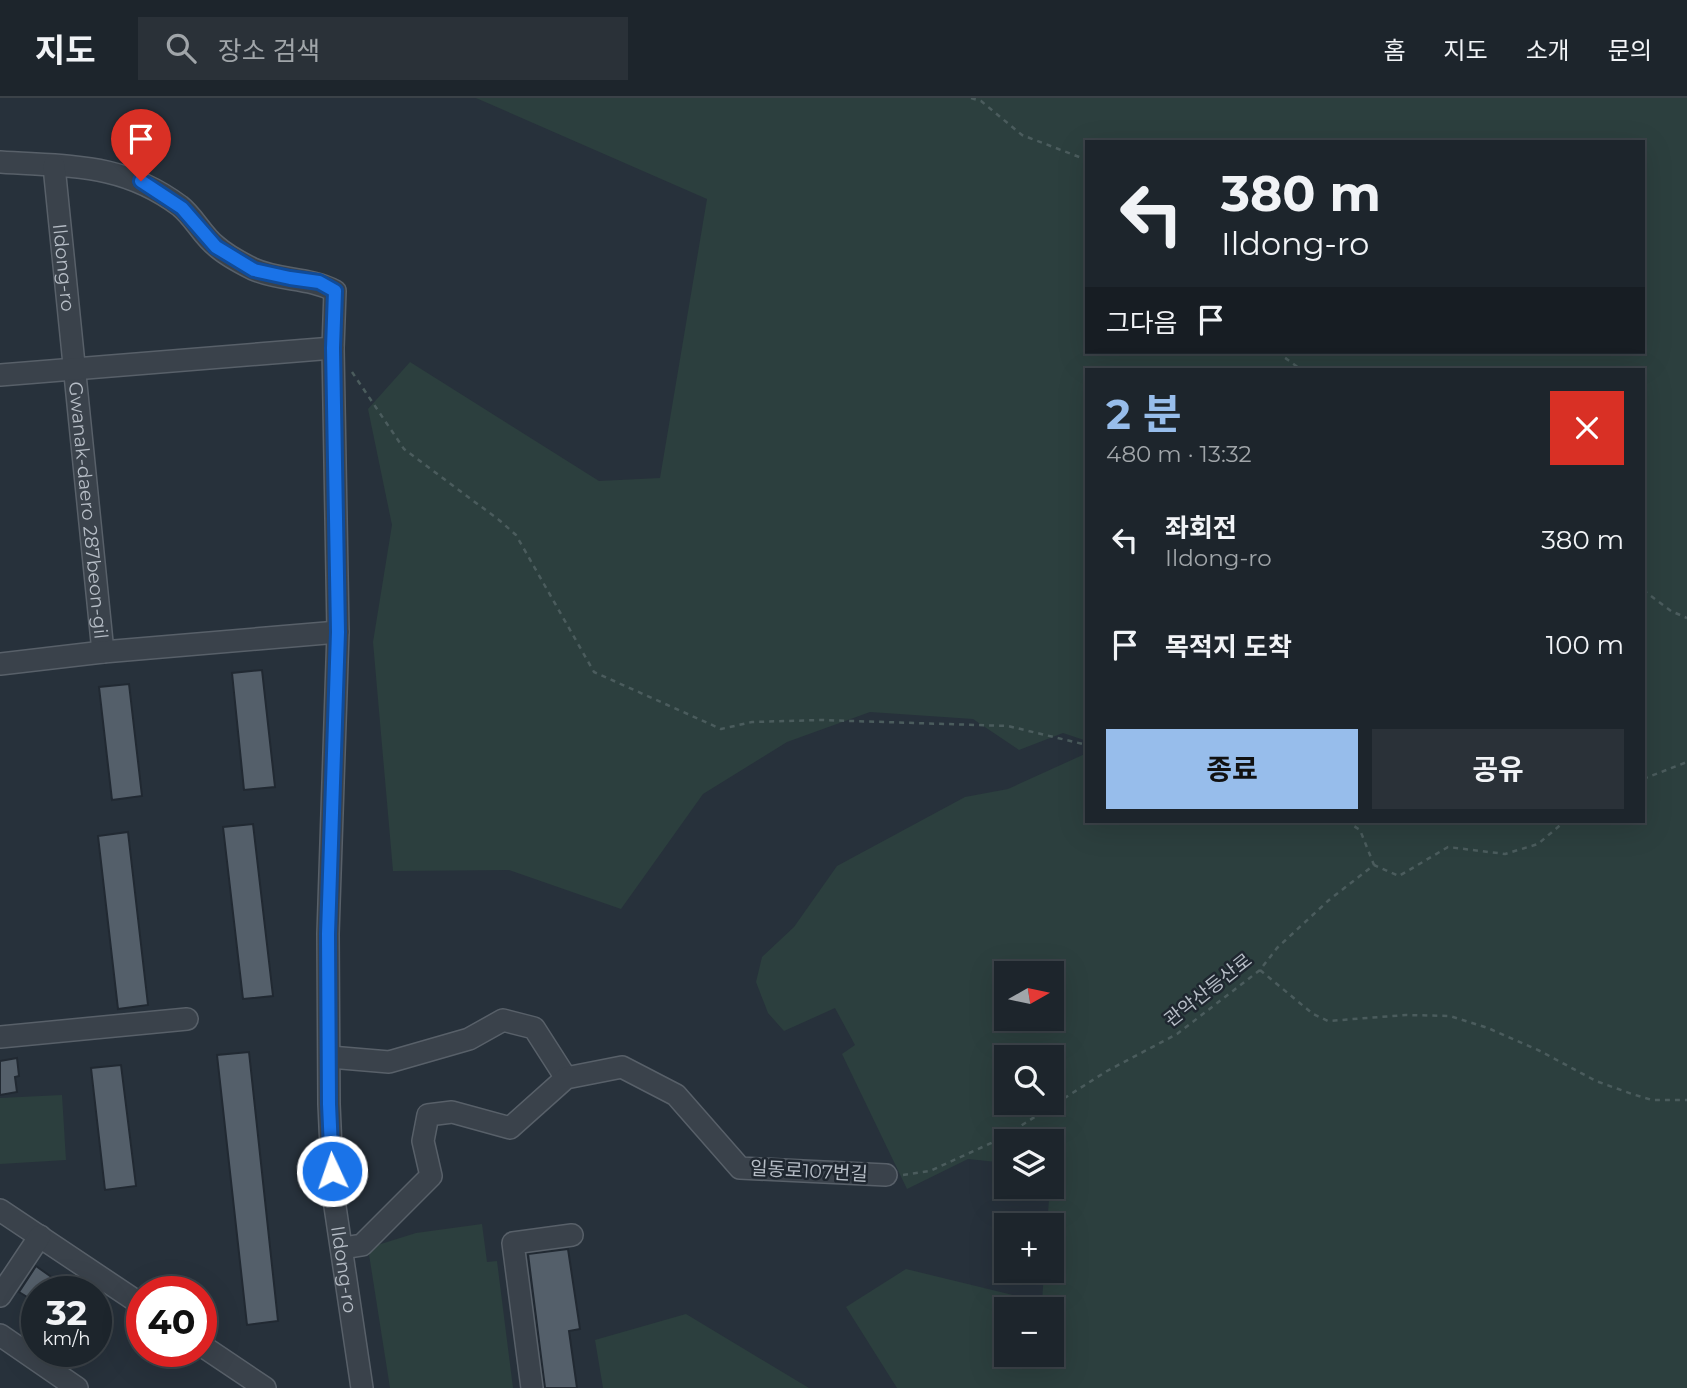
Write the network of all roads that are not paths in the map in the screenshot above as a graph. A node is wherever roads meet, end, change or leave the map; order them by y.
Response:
1 (0, 162) edge
2 (54, 166) junction
3 (333, 348) junction
4 (76, 368) junction
5 (0, 375) edge
6 (338, 632) junction
7 (103, 652) junction
8 (0, 664) edge
9 (187, 1019) dead end
10 (0, 1037) edge
11 (330, 1057) junction
12 (566, 1077) junction
13 (886, 1175) road end
14 (0, 1210) edge
15 (572, 1235) dead end
16 (40, 1236) junction
17 (343, 1248) junction
18 (1, 1292) edge
19 (126, 1294) edge
20 (0, 1335) edge
21 (217, 1358) edge
22 (252, 1385) edge
23 (77, 1388) edge
24 (362, 1388) edge
25 (532, 1388) edge

1 - 2 street, Ildong-ro
2 - 3 street, Ildong-ro
2 - 4 street, Ildong-ro
3 - 4 street, Gwanak-daero 287beon-gil
3 - 6 street, Ildong-ro
4 - 5 street, Gwanak-daero 287beon-gil
4 - 7 street, Gwanak-daero 287beon-gil
6 - 7 street
6 - 11 street, Ildong-ro
7 - 8 street
9 - 10 street
11 - 12 street
11 - 17 street, Ildong-ro
12 - 13 street, 일동로107번길
12 - 17 street
14 - 16 street
15 - 25 street
16 - 18 street
16 - 19 street
17 - 24 street, Ildong-ro
20 - 23 street
21 - 22 street

